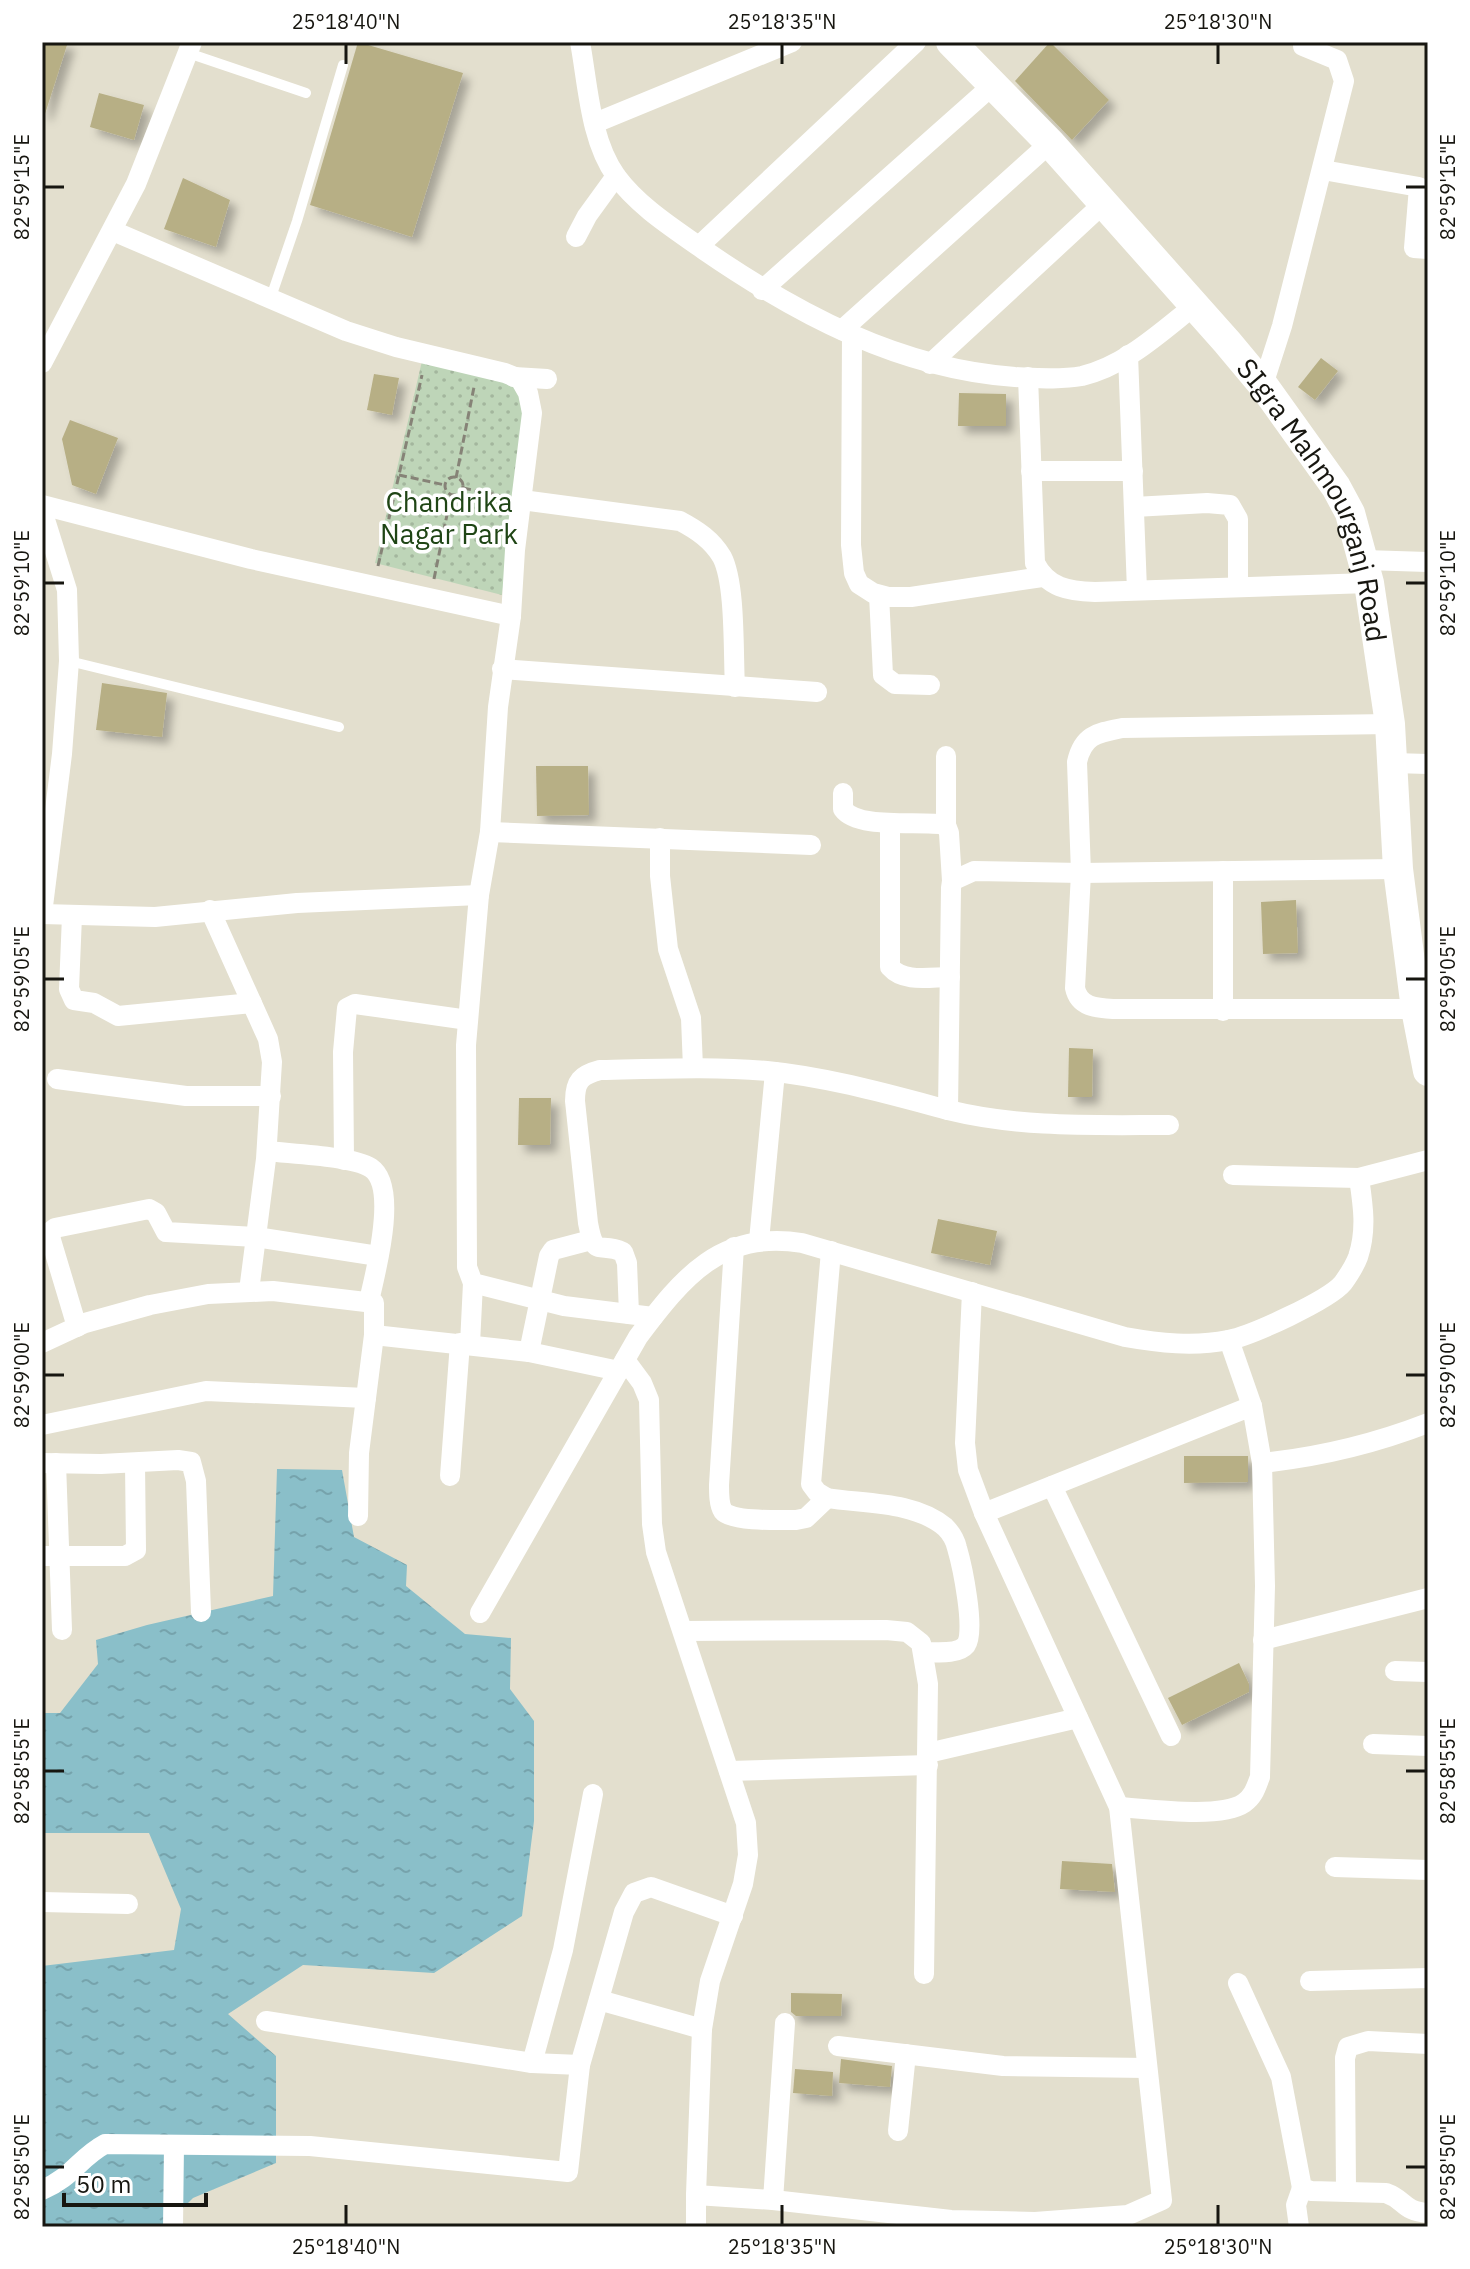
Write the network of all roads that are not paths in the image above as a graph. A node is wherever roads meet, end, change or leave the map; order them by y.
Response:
1 (580, 42) edge
2 (792, 42) edge
3 (916, 42) edge
4 (951, 42) edge
5 (1303, 42) edge
6 (190, 47) edge
7 (343, 65) dead end
8 (993, 85) junction
9 (306, 93) dead end
10 (595, 123) junction
11 (1050, 143) junction
12 (1323, 170) junction
13 (616, 176) junction
14 (1104, 203) junction
15 (113, 231) junction
16 (576, 237) dead end
17 (699, 246) junction
18 (1428, 249) edge
19 (762, 290) junction
20 (270, 300) junction
21 (1194, 306) junction
22 (847, 332) junction
23 (1128, 355) junction
24 (42, 363) edge
25 (930, 364) junction
26 (514, 377) junction
27 (1028, 377) junction
28 (547, 379) dead end
29 (1263, 385) junction
30 (1031, 471) junction
31 (1133, 471) junction
32 (522, 500) junction
33 (1134, 507) junction
34 (42, 508) edge
35 (1428, 562) edge
36 (1367, 572) junction
37 (1042, 577) junction
38 (1238, 587) junction
39 (1137, 590) junction
40 (879, 595) junction
41 (511, 616) junction
42 (69, 661) junction
43 (502, 669) junction
44 (930, 685) dead end
45 (735, 687) junction
46 (817, 692) dead end
47 (1390, 724) junction
48 (339, 727) dead end
49 (946, 756) dead end
50 (1393, 763) junction
51 (1428, 764) edge
52 (843, 793) dead end
53 (890, 823) junction
54 (946, 825) junction
55 (490, 832) junction
56 (660, 838) junction
57 (811, 845) dead end
58 (1398, 869) junction
59 (1223, 871) junction
60 (1081, 873) junction
61 (952, 881) junction
62 (479, 895) junction
63 (210, 910) junction
64 (42, 914) edge
65 (72, 916) junction
66 (950, 977) junction
67 (252, 1003) junction
68 (1416, 1009) junction
69 (1223, 1011) junction
70 (468, 1020) junction
71 (693, 1068) junction
72 (1428, 1071) edge
73 (775, 1072) junction
74 (57, 1079) dead end
75 (271, 1096) junction
76 (948, 1110) junction
77 (1169, 1125) dead end
78 (267, 1151) junction
79 (344, 1160) junction
80 (1428, 1160) edge
81 (1233, 1175) dead end
82 (1359, 1178) junction
83 (256, 1237) junction
84 (591, 1240) junction
85 (759, 1241) junction
86 (734, 1247) junction
87 (831, 1251) junction
88 (378, 1256) junction
89 (473, 1283) junction
90 (249, 1291) junction
91 (972, 1292) junction
92 (539, 1300) junction
93 (369, 1301) junction
94 (629, 1314) junction
95 (653, 1317) junction
96 (77, 1327) junction
97 (374, 1335) junction
98 (1229, 1340) junction
99 (42, 1343) edge
100 (465, 1343) junction
101 (529, 1352) junction
102 (622, 1365) junction
103 (366, 1398) junction
104 (1252, 1406) junction
105 (1428, 1423) edge
106 (42, 1425) edge
107 (49, 1463) edge
108 (135, 1463) junction
109 (1262, 1463) junction
110 (450, 1476) dead end
111 (1052, 1486) junction
112 (827, 1498) junction
113 (984, 1513) junction
114 (358, 1516) dead end
115 (50, 1556) edge
116 (1428, 1598) edge
117 (201, 1612) dead end
118 (480, 1613) dead end
119 (62, 1630) dead end
120 (683, 1631) junction
121 (1263, 1640) junction
122 (924, 1652) junction
123 (1395, 1671) dead end
124 (1428, 1672) edge
125 (1078, 1718) junction
126 (1171, 1736) dead end
127 (1373, 1744) dead end
128 (1428, 1746) edge
129 (928, 1759) junction
130 (729, 1771) junction
131 (593, 1794) dead end
132 (1119, 1807) junction
133 (1335, 1867) dead end
134 (1428, 1870) edge
135 (42, 1902) edge
136 (128, 1904) dead end
137 (733, 1916) junction
138 (924, 1974) dead end
139 (1428, 1978) edge
140 (1310, 1981) dead end
141 (1238, 1983) dead end
142 (599, 2000) junction
143 (266, 2021) dead end
144 (785, 2023) dead end
145 (702, 2029) junction
146 (1428, 2044) edge
147 (838, 2046) dead end
148 (906, 2054) junction
149 (532, 2063) junction
150 (580, 2065) junction
151 (1147, 2068) junction
152 (898, 2131) dead end
153 (174, 2145) junction
154 (1302, 2188) junction
155 (42, 2190) edge
156 (1346, 2190) junction
157 (696, 2195) junction
158 (773, 2200) junction
159 (1428, 2213) edge
160 (951, 2223) edge
161 (1035, 2224) edge
162 (173, 2227) edge
163 (696, 2227) edge
164 (1299, 2227) edge

1 - 10 street
2 - 10 street
3 - 17 street
4 - 8 street, SIgra Mahmourganj Road
5 - 12 street
6 - 9 lane
6 - 15 street
7 - 20 lane
8 - 11 street, SIgra Mahmourganj Road
8 - 19 street
10 - 13 street
11 - 14 street, SIgra Mahmourganj Road
11 - 22 street
12 - 18 street
12 - 29 street
13 - 16 street
13 - 17 street
14 - 21 street, SIgra Mahmourganj Road
14 - 25 street
15 - 20 street
15 - 24 street
17 - 19 street
19 - 22 street
20 - 26 street
21 - 23 street
21 - 29 street, SIgra Mahmourganj Road
22 - 25 street
22 - 40 street
23 - 27 street
23 - 31 street
25 - 27 street
26 - 28 street
26 - 32 street
27 - 30 street
29 - 36 street, SIgra Mahmourganj Road
30 - 31 street
30 - 37 street
31 - 33 street
32 - 41 street
32 - 45 street
33 - 38 street
33 - 39 street
34 - 41 street
34 - 42 street
35 - 36 street
36 - 38 street
36 - 47 street, SIgra Mahmourganj Road
37 - 39 street
37 - 40 street
38 - 39 street
40 - 44 street
41 - 43 street
42 - 48 lane
42 - 64 street
43 - 45 street
43 - 55 street
45 - 46 street
47 - 50 street, SIgra Mahmourganj Road
47 - 60 street
49 - 54 street
50 - 51 street
50 - 58 street, SIgra Mahmourganj Road
52 - 53 street
53 - 54 street
53 - 66 street
54 - 61 street
55 - 56 street
55 - 62 street
56 - 57 street
56 - 71 street
58 - 59 street
58 - 68 street, SIgra Mahmourganj Road
59 - 60 street
59 - 69 street
60 - 61 street
60 - 69 street
61 - 66 street
62 - 63 street
62 - 70 street
63 - 65 street
63 - 67 street
64 - 65 street
65 - 67 street
66 - 76 street
67 - 75 street
68 - 69 street
68 - 72 street, SIgra Mahmourganj Road
70 - 79 street
70 - 89 street
71 - 73 street
71 - 84 street
73 - 76 street
73 - 85 street
74 - 75 street
75 - 78 street
76 - 77 street
78 - 79 street
78 - 83 street
79 - 88 street
80 - 82 street
81 - 82 street
82 - 98 street
83 - 88 street
83 - 90 street
83 - 96 street
84 - 92 street
84 - 94 street
85 - 86 street
85 - 87 street
86 - 95 street
86 - 112 street
87 - 91 street
87 - 112 street
88 - 93 street
89 - 92 street
89 - 100 street
90 - 93 street
90 - 96 street
91 - 98 street
91 - 113 street
92 - 94 street
92 - 101 street
93 - 97 street
94 - 95 street
95 - 102 street
96 - 99 street
97 - 100 street
97 - 103 street
98 - 104 street
100 - 101 street
100 - 110 street
101 - 102 street
102 - 118 street
102 - 120 street
103 - 106 street
103 - 114 street
104 - 109 street
104 - 111 street
105 - 109 street
107 - 108 street
107 - 115 street
108 - 115 street
108 - 117 street
109 - 121 street
111 - 113 street
111 - 126 street
112 - 122 street
113 - 125 street
115 - 119 street
116 - 121 street
120 - 122 street
120 - 130 street
121 - 132 street
122 - 129 street
123 - 124 street
125 - 129 street
125 - 132 street
127 - 128 street
129 - 130 street
129 - 138 street
130 - 137 street
131 - 149 street
132 - 151 street
133 - 134 street
135 - 136 street
137 - 142 street
137 - 145 street
139 - 140 street
141 - 154 street
142 - 145 street
142 - 150 street
143 - 149 street
144 - 158 street
145 - 157 street
146 - 156 street
147 - 148 street
148 - 151 street
148 - 152 street
149 - 150 street
150 - 153 street
151 - 161 street
153 - 155 street
153 - 162 street
154 - 156 street
154 - 164 street
156 - 159 street
157 - 158 street
157 - 163 street
158 - 160 street
160 - 161 street

